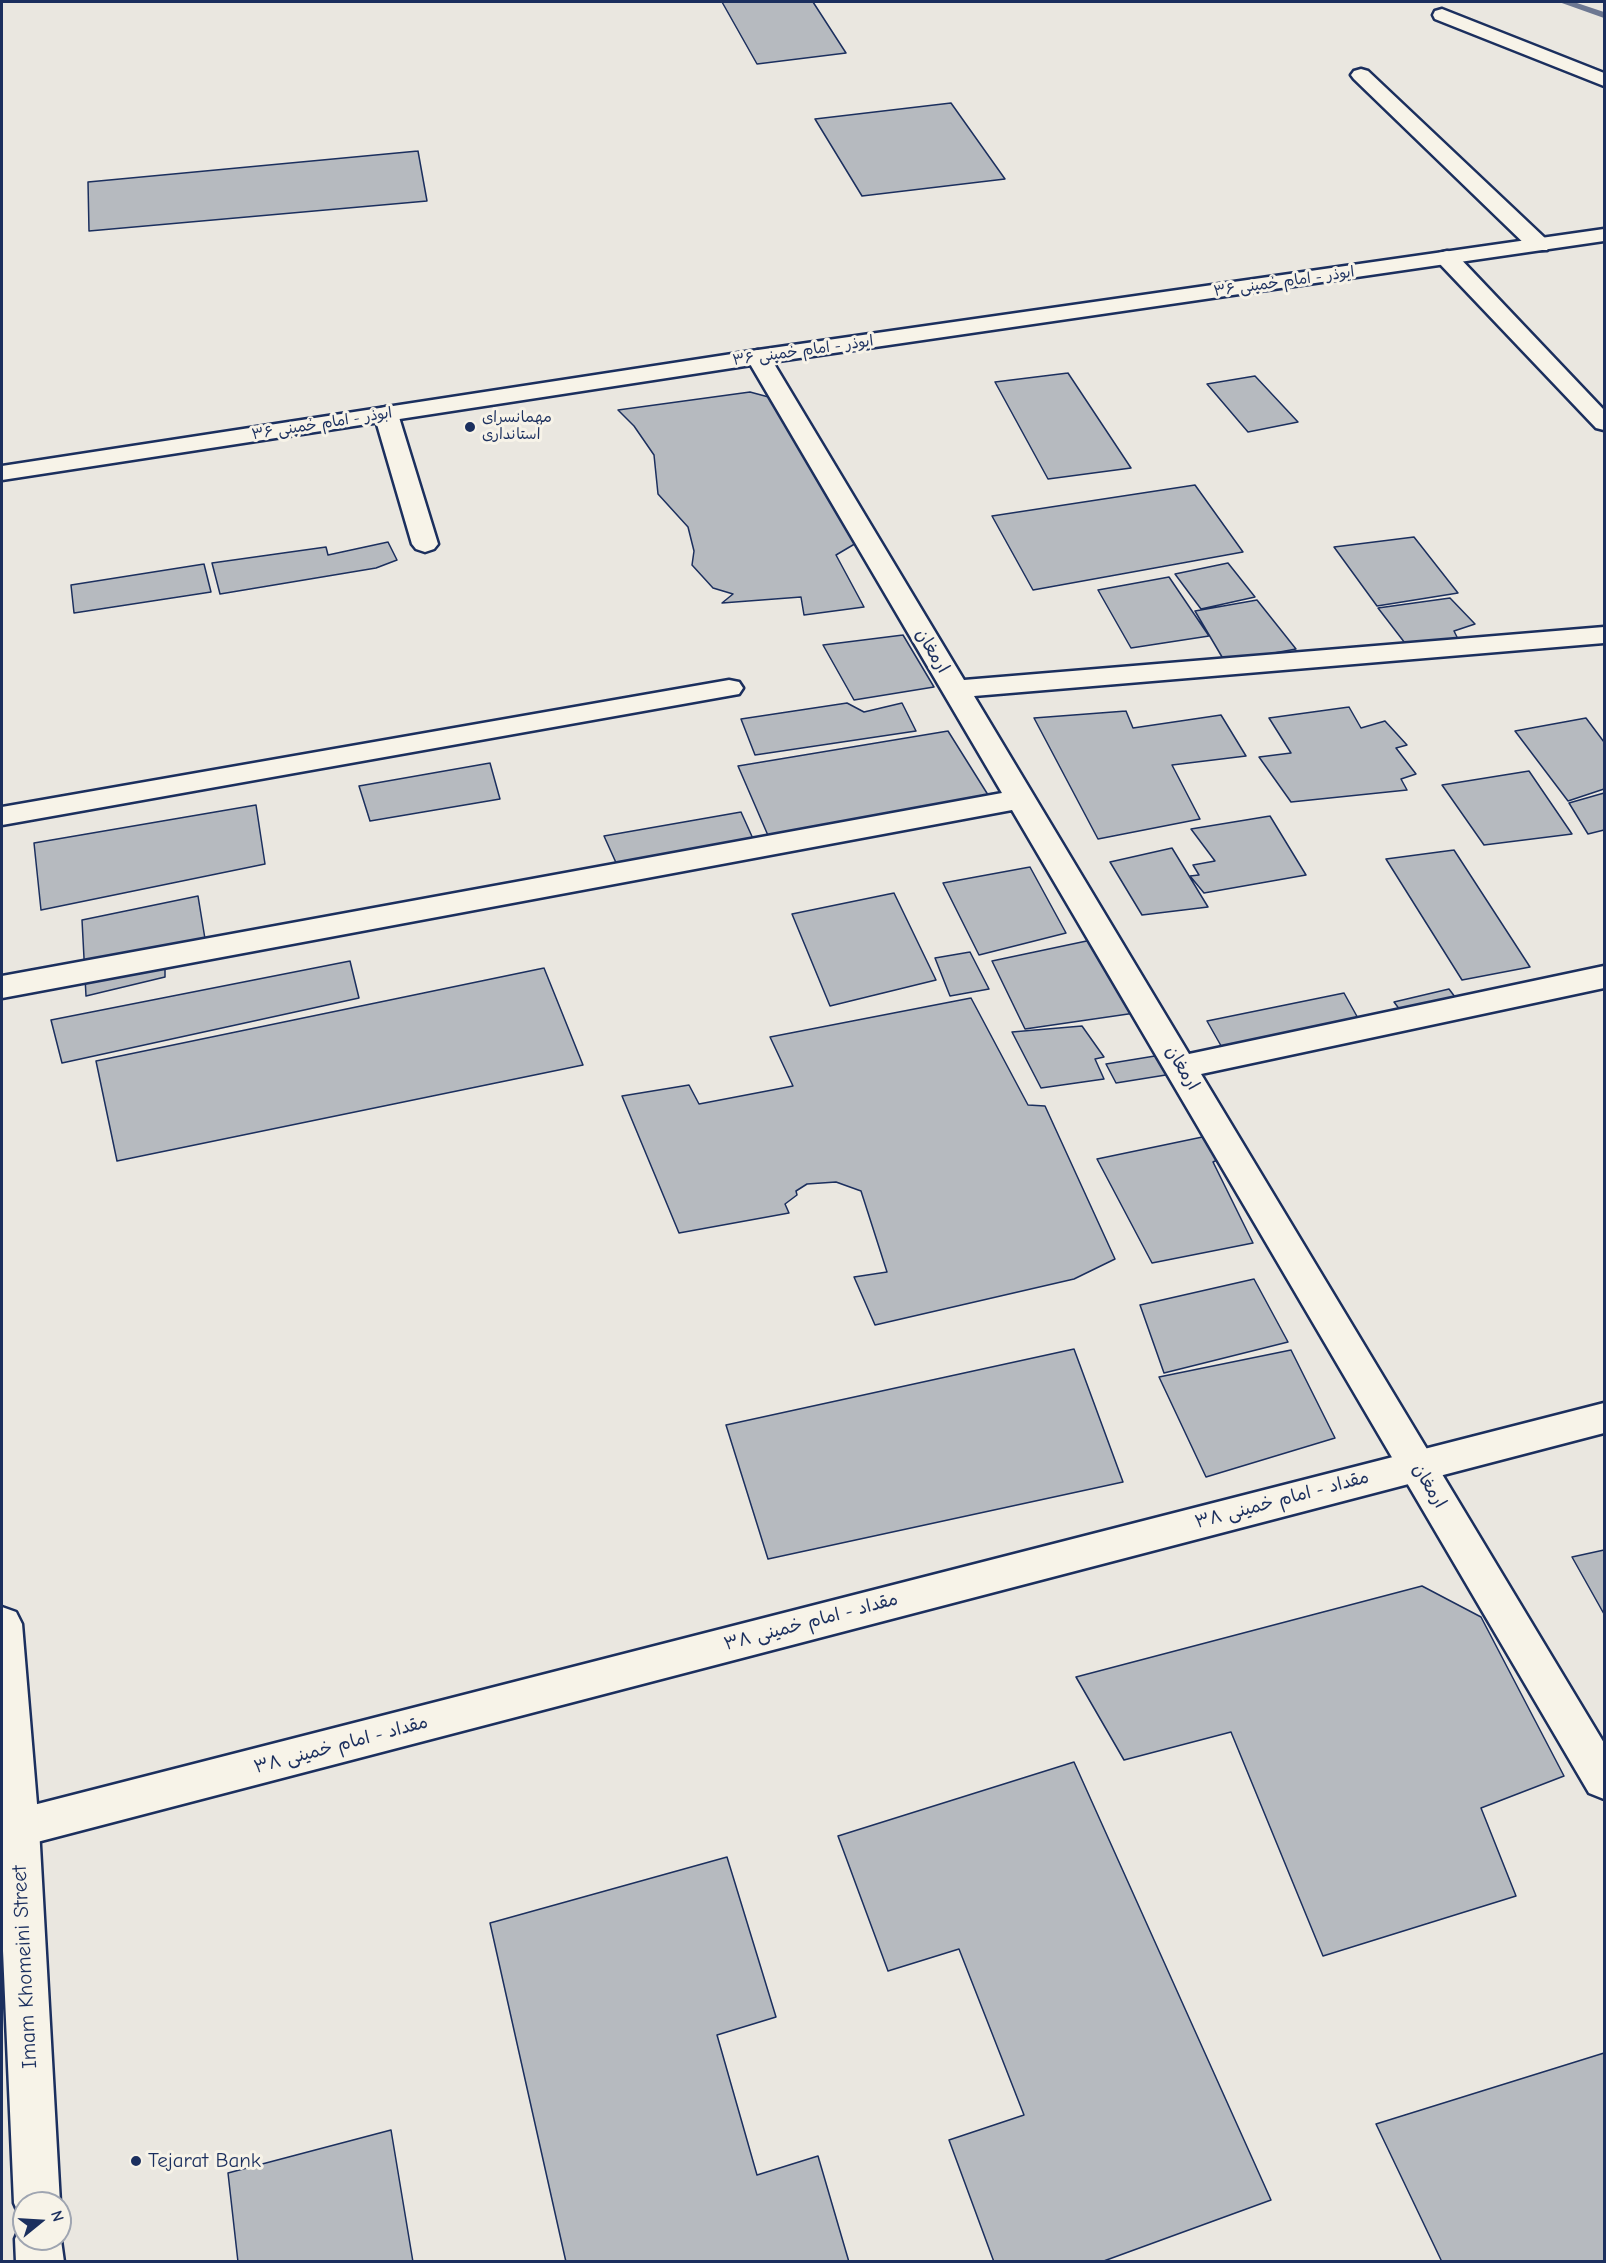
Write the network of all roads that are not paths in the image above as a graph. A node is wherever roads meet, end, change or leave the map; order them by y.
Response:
1 (1442, 15) dead end
2 (1361, 75) dead end
3 (1605, 80) edge
4 (1605, 235) edge
5 (1539, 245) junction
6 (1447, 258) junction
7 (758, 357) junction
8 (387, 414) junction
9 (1605, 423) edge
10 (2, 473) edge
11 (425, 544) dead end
12 (1605, 635) edge
13 (729, 688) dead end
14 (955, 689) junction
15 (1021, 799) junction
16 (2, 816) edge
17 (1605, 977) edge
18 (2, 987) edge
19 (1181, 1067) junction
20 (1605, 1418) edge
21 (1417, 1465) junction
22 (2, 1624) edge
23 (1605, 1780) edge
24 (18, 1828) junction
25 (36, 2191) edge

1 - 3 street
2 - 5 street
4 - 5 street, ابوذر - امام خمینی ۳۶
5 - 6 street, ابوذر - امام خمینی ۳۶
6 - 7 street, ابوذر - امام خمینی ۳۶
6 - 9 street
7 - 8 street, ابوذر - امام خمینی ۳۶
7 - 14 street, ارمغان
8 - 10 street, ابوذر - امام خمینی ۳۶
8 - 11 street
12 - 14 street
13 - 16 street
14 - 15 street, ارمغان
15 - 18 street
15 - 19 street, ارمغان
17 - 19 street
19 - 21 street, ارمغان
20 - 21 street, مقداد - امام خمینی ۳۸
21 - 23 street, ارمغان
21 - 24 street, مقداد - امام خمینی ۳۸
22 - 24 street, Imam Khomeini Street
24 - 25 street, Imam Khomeini Street

